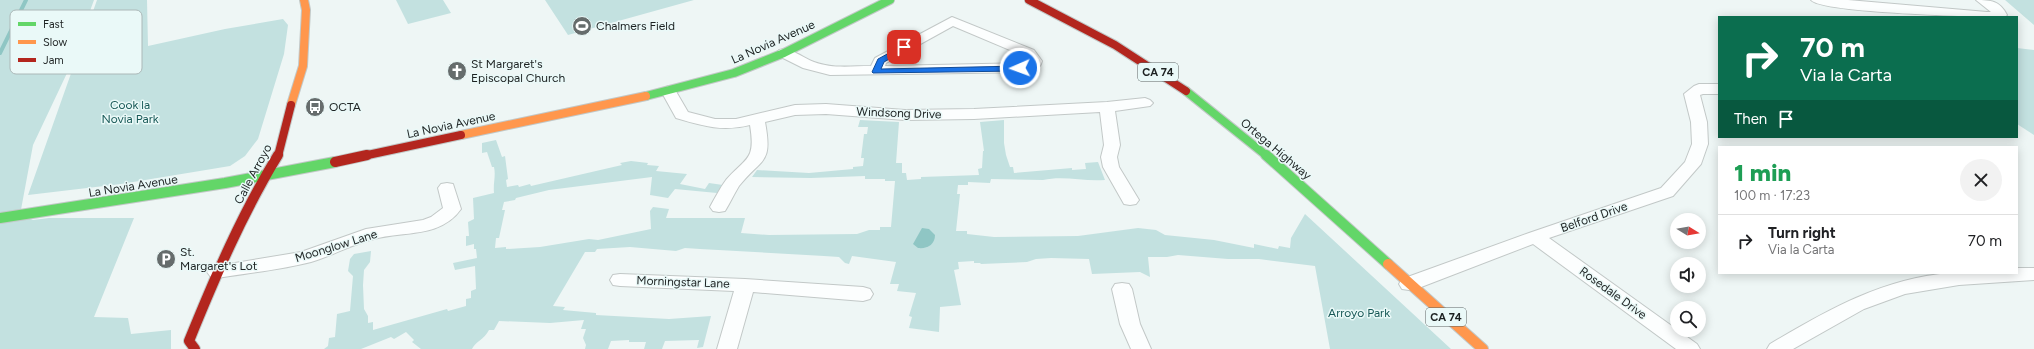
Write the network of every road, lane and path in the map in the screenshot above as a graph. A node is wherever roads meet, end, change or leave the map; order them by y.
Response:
1 (304, 0) edge
2 (890, 0) edge
3 (1029, 0) edge
4 (1818, 0) edge
5 (1983, 0) edge
6 (1861, 3) edge
7 (784, 53) junction
8 (876, 72) junction
9 (1718, 89) edge
10 (669, 91) junction
11 (1145, 102) dead end
12 (1107, 107) junction
13 (757, 119) junction
14 (268, 175) junction
15 (447, 188) dead end
16 (1130, 200) dead end
17 (719, 207) dead end
18 (0, 218) edge
19 (1535, 237) junction
20 (217, 272) junction
21 (2034, 274) edge
22 (620, 280) dead end
23 (1409, 284) junction
24 (746, 285) junction
25 (1122, 288) dead end
26 (863, 294) dead end
27 (195, 349) edge
28 (727, 349) edge
29 (1141, 349) edge
30 (1483, 349) edge
31 (1690, 349) edge
32 (1776, 349) edge

1 - 14 main road, Calle Arroyo
2 - 7 main road, La Novia Avenue
3 - 23 main road, Ortega Highway / CA 74
4 - 6 street
5 - 6 street
7 - 8 street
7 - 10 main road, La Novia Avenue
8 - 8 street
9 - 19 street, Belford Drive
10 - 13 street, Windsong Drive
10 - 14 main road, La Novia Avenue
11 - 12 street, Windsong Drive
12 - 13 street, Windsong Drive
12 - 16 street
13 - 17 street
14 - 18 main road, La Novia Avenue
14 - 20 main road, Calle Arroyo
15 - 20 street, Moonglow Lane
19 - 23 street, Belford Drive
19 - 31 street, Rosedale Drive
20 - 27 main road, Calle Arroyo
21 - 32 street
22 - 24 street, Morningstar Lane
23 - 30 main road, Ortega Highway / CA 74
24 - 26 street, Morningstar Lane
24 - 28 street, Morningstar Lane
25 - 29 street

